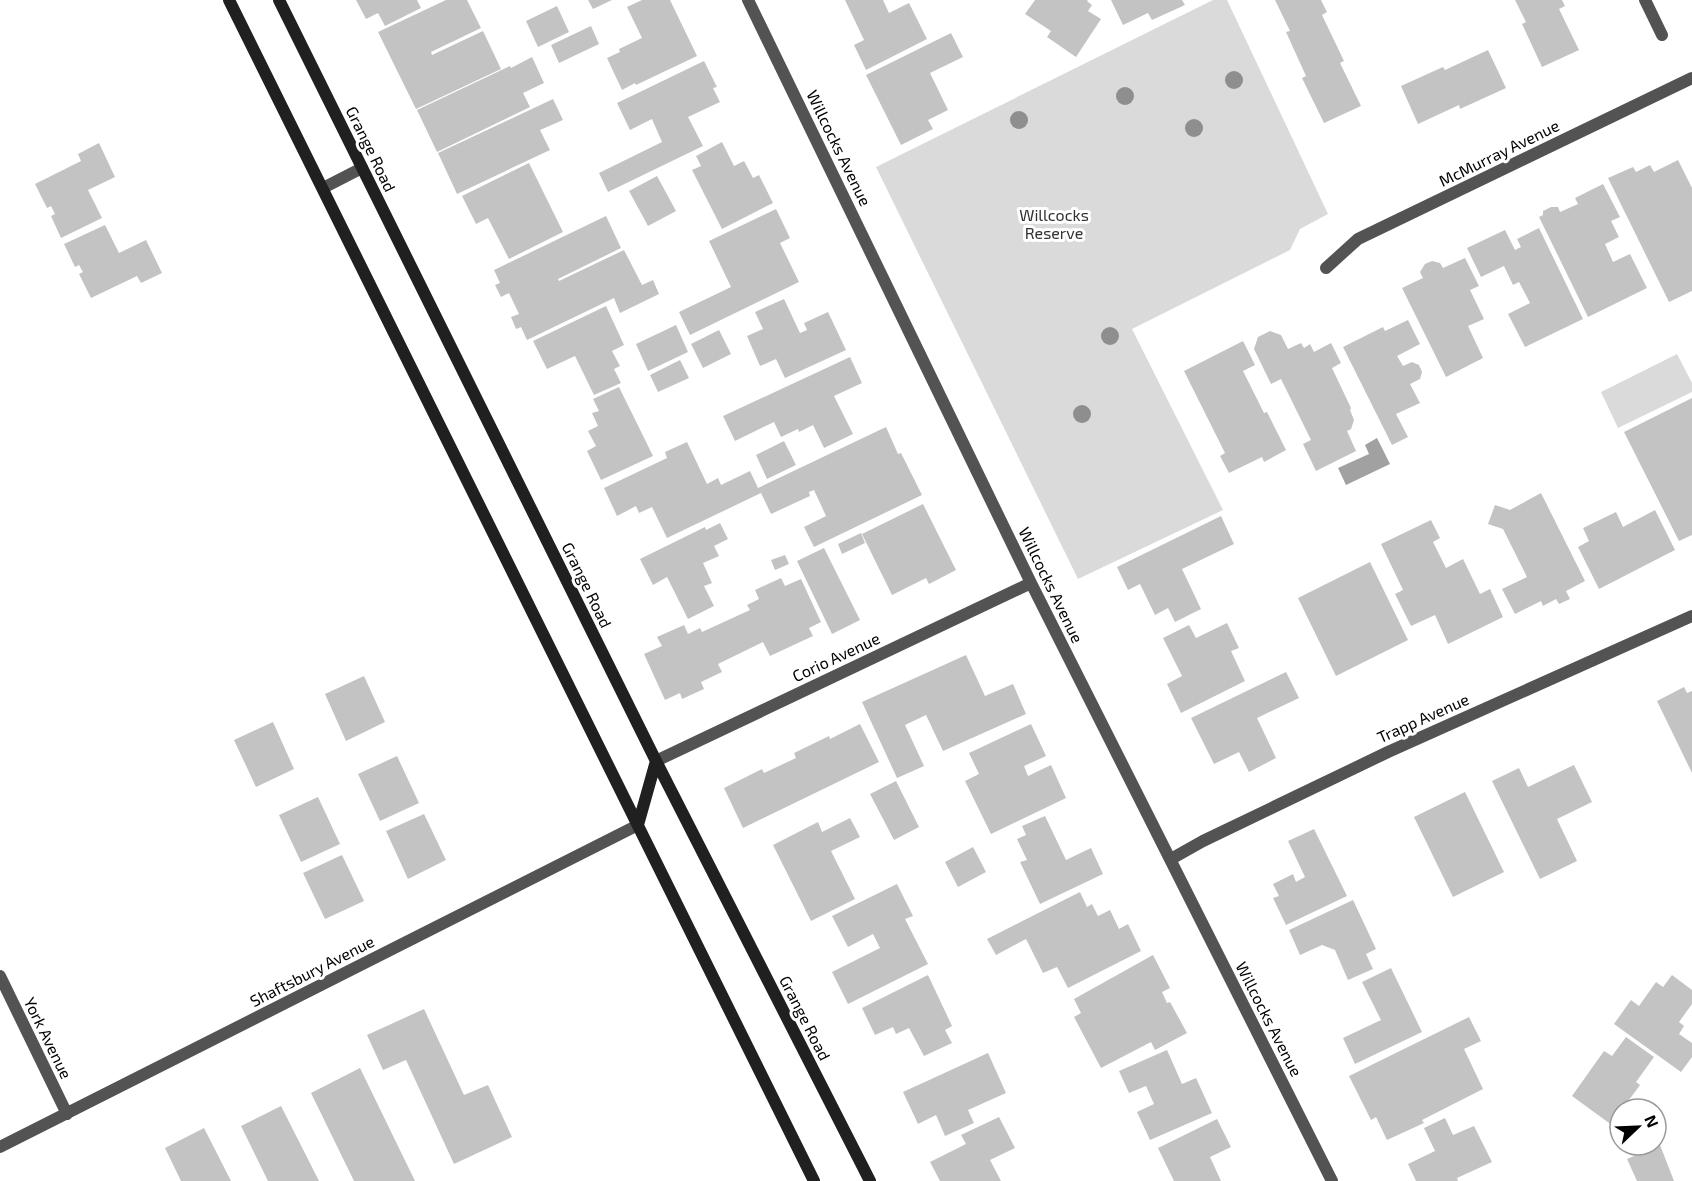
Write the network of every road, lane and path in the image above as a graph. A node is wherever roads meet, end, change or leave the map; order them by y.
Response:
1 (229, 0) edge
2 (279, 0) edge
3 (748, 0) edge
4 (1645, 0) edge
5 (1662, 35) dead end
6 (1692, 78) edge
7 (362, 168) junction
8 (323, 188) junction
9 (1326, 268) dead end
10 (1031, 583) junction
11 (1692, 616) edge
12 (656, 761) junction
13 (638, 825) junction
14 (1171, 859) junction
15 (0, 976) edge
16 (67, 1114) junction
17 (0, 1147) edge
18 (814, 1181) edge
19 (870, 1181) edge
20 (1332, 1181) edge

1 - 8 main road
2 - 7 main road, Grange Road
3 - 10 street, Willcocks Avenue
4 - 5 street
6 - 9 street, McMurray Avenue
7 - 8 street
7 - 12 main road, Grange Road
8 - 13 main road
10 - 12 street, Corio Avenue
10 - 14 street, Willcocks Avenue
11 - 14 street, Trapp Avenue
12 - 13 main road
12 - 19 main road, Grange Road
13 - 16 street, Shaftsbury Avenue
13 - 18 main road
14 - 20 street, Willcocks Avenue
15 - 16 street, York Avenue
16 - 17 street, Shaftsbury Avenue

